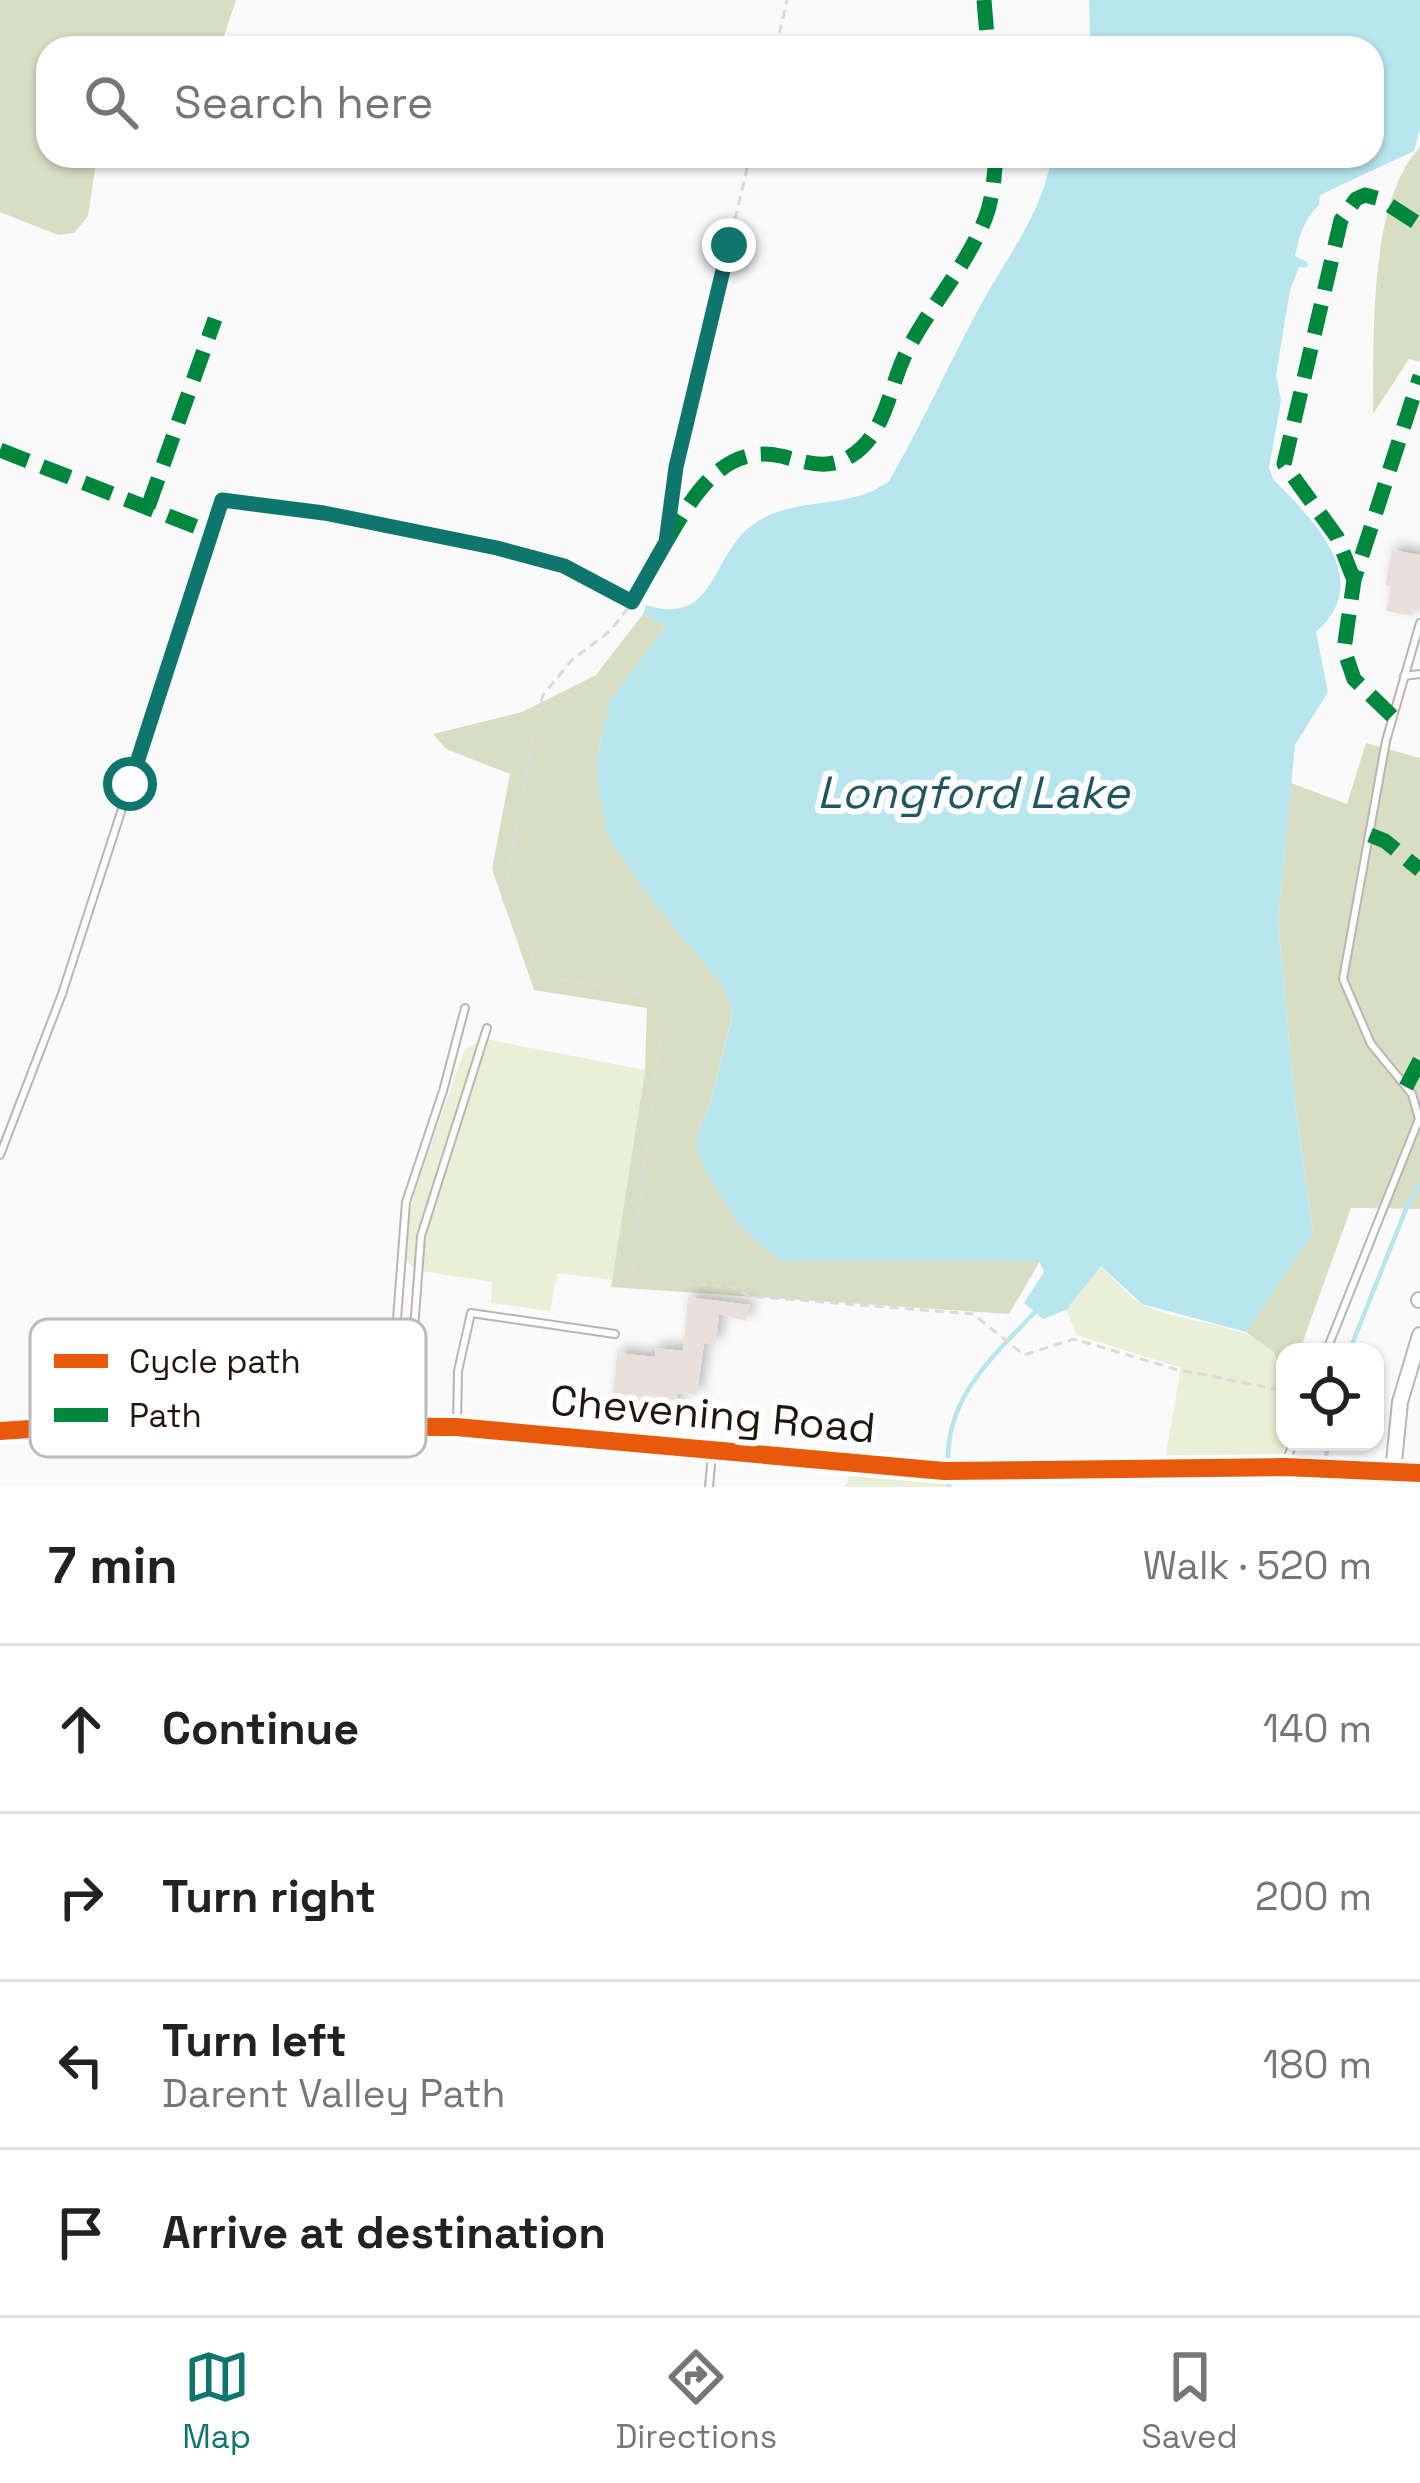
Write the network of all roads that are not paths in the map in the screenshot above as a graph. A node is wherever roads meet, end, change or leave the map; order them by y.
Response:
1 (632, 602) road end
2 (1420, 623) edge
3 (1420, 674) edge
4 (1404, 676) junction
5 (465, 1008) dead end
6 (487, 1028) dead end
7 (0, 1155) edge
8 (397, 1319) edge
9 (415, 1319) edge
10 (615, 1334) dead end
11 (1420, 1335) edge
12 (1330, 1343) edge
13 (426, 1426) edge
14 (457, 1427) junction
15 (30, 1429) edge
16 (0, 1431) edge
17 (712, 1450) junction
18 (1290, 1451) edge
19 (1285, 1467) junction
20 (1393, 1472) junction
21 (1420, 1473) edge
22 (942, 1479) edge
23 (709, 1487) edge

1 - 7 lane
2 - 4 lane
3 - 4 lane
4 - 12 lane
5 - 8 lane
6 - 9 lane
10 - 14 lane
11 - 20 street
13 - 14 street, Chevening Road
14 - 17 street, Chevening Road
15 - 16 street, Chevening Road
17 - 22 street, Chevening Road
17 - 23 lane
18 - 19 lane
19 - 20 street, Chevening Road
19 - 22 street, Chevening Road
20 - 21 street, Chevening Road

